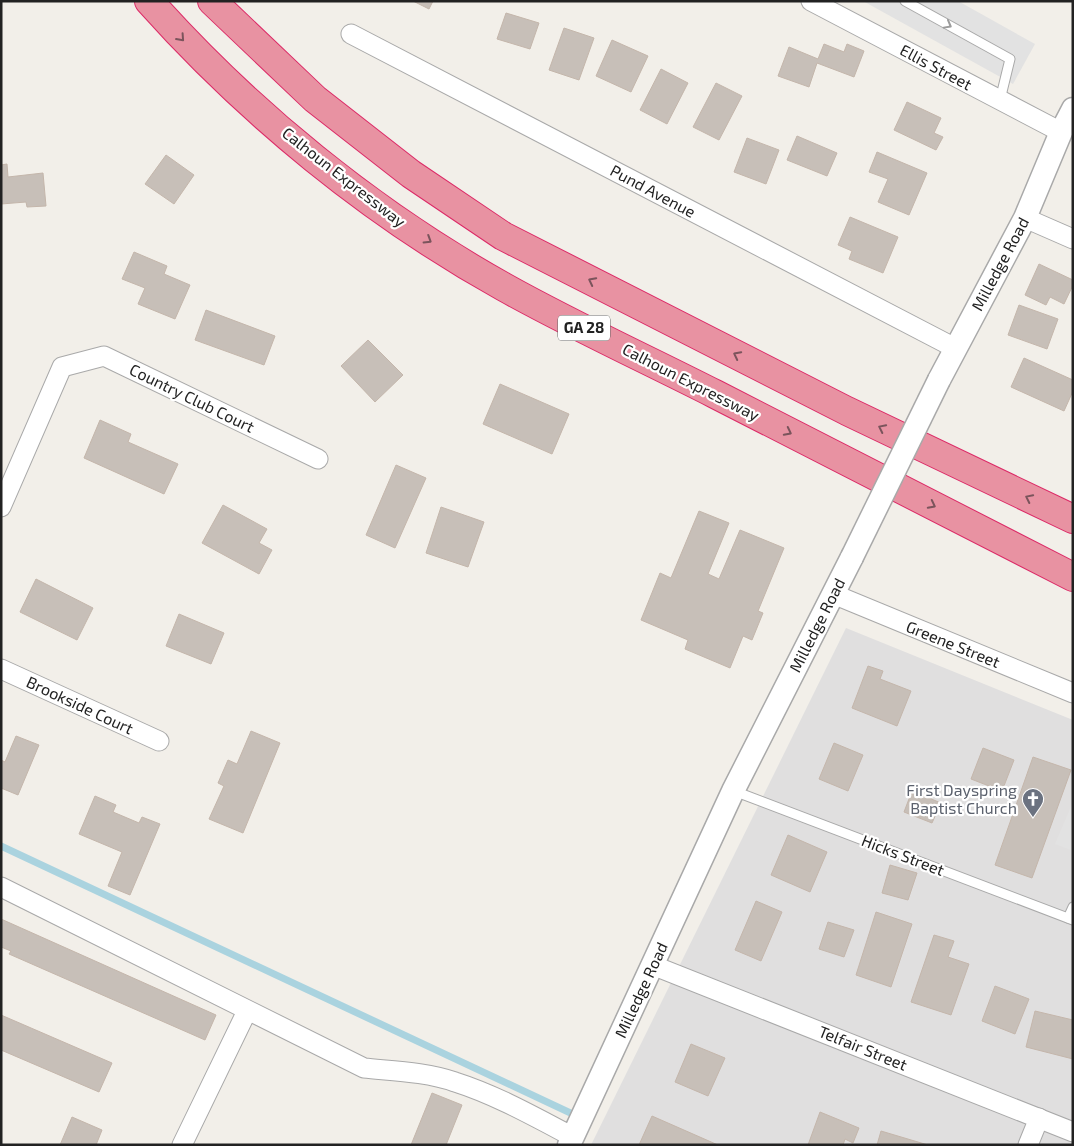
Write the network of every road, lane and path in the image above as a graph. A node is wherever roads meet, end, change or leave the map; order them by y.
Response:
1 (149, 1) edge
2 (212, 1) edge
3 (905, 1) edge
4 (821, 3) edge
5 (351, 34) dead end
6 (1000, 100) junction
7 (1073, 109) edge
8 (1061, 132) junction
9 (1025, 218) junction
10 (1073, 239) edge
11 (955, 348) junction
12 (318, 459) dead end
13 (1, 507) edge
14 (1073, 519) edge
15 (1073, 577) edge
16 (833, 594) junction
17 (1, 669) edge
18 (1073, 693) edge
19 (159, 741) dead end
20 (733, 791) junction
21 (1, 887) edge
22 (1073, 907) edge
23 (1071, 919) edge
24 (652, 966) junction
25 (247, 1011) junction
26 (1039, 1118) junction
27 (1073, 1132) edge
28 (571, 1141) edge
29 (182, 1145) edge
30 (1028, 1145) edge

1 -> 15 highway, Calhoun Expressway / GA 28
14 -> 2 highway, GA 28
3 -> 6 lane
4 - 6 street, Ellis Street
5 - 11 street, Pund Avenue
6 - 8 street, Ellis Street
7 - 8 street, Milledge Road
8 - 9 street, Milledge Road
9 - 10 street
9 - 11 street, Milledge Road
11 - 16 street, Milledge Road, bridge
12 - 13 street, Country Club Court
16 - 18 street, Greene Street
16 - 20 street, Milledge Road
17 - 19 street, Brookside Court
20 - 23 lane, Hicks Street
20 - 24 street, Milledge Road
21 - 25 street
22 - 23 lane
24 - 26 street, Telfair Street
24 - 28 street, Milledge Road
25 - 28 street
25 - 29 street
26 - 27 street, Telfair Street
26 - 30 street

